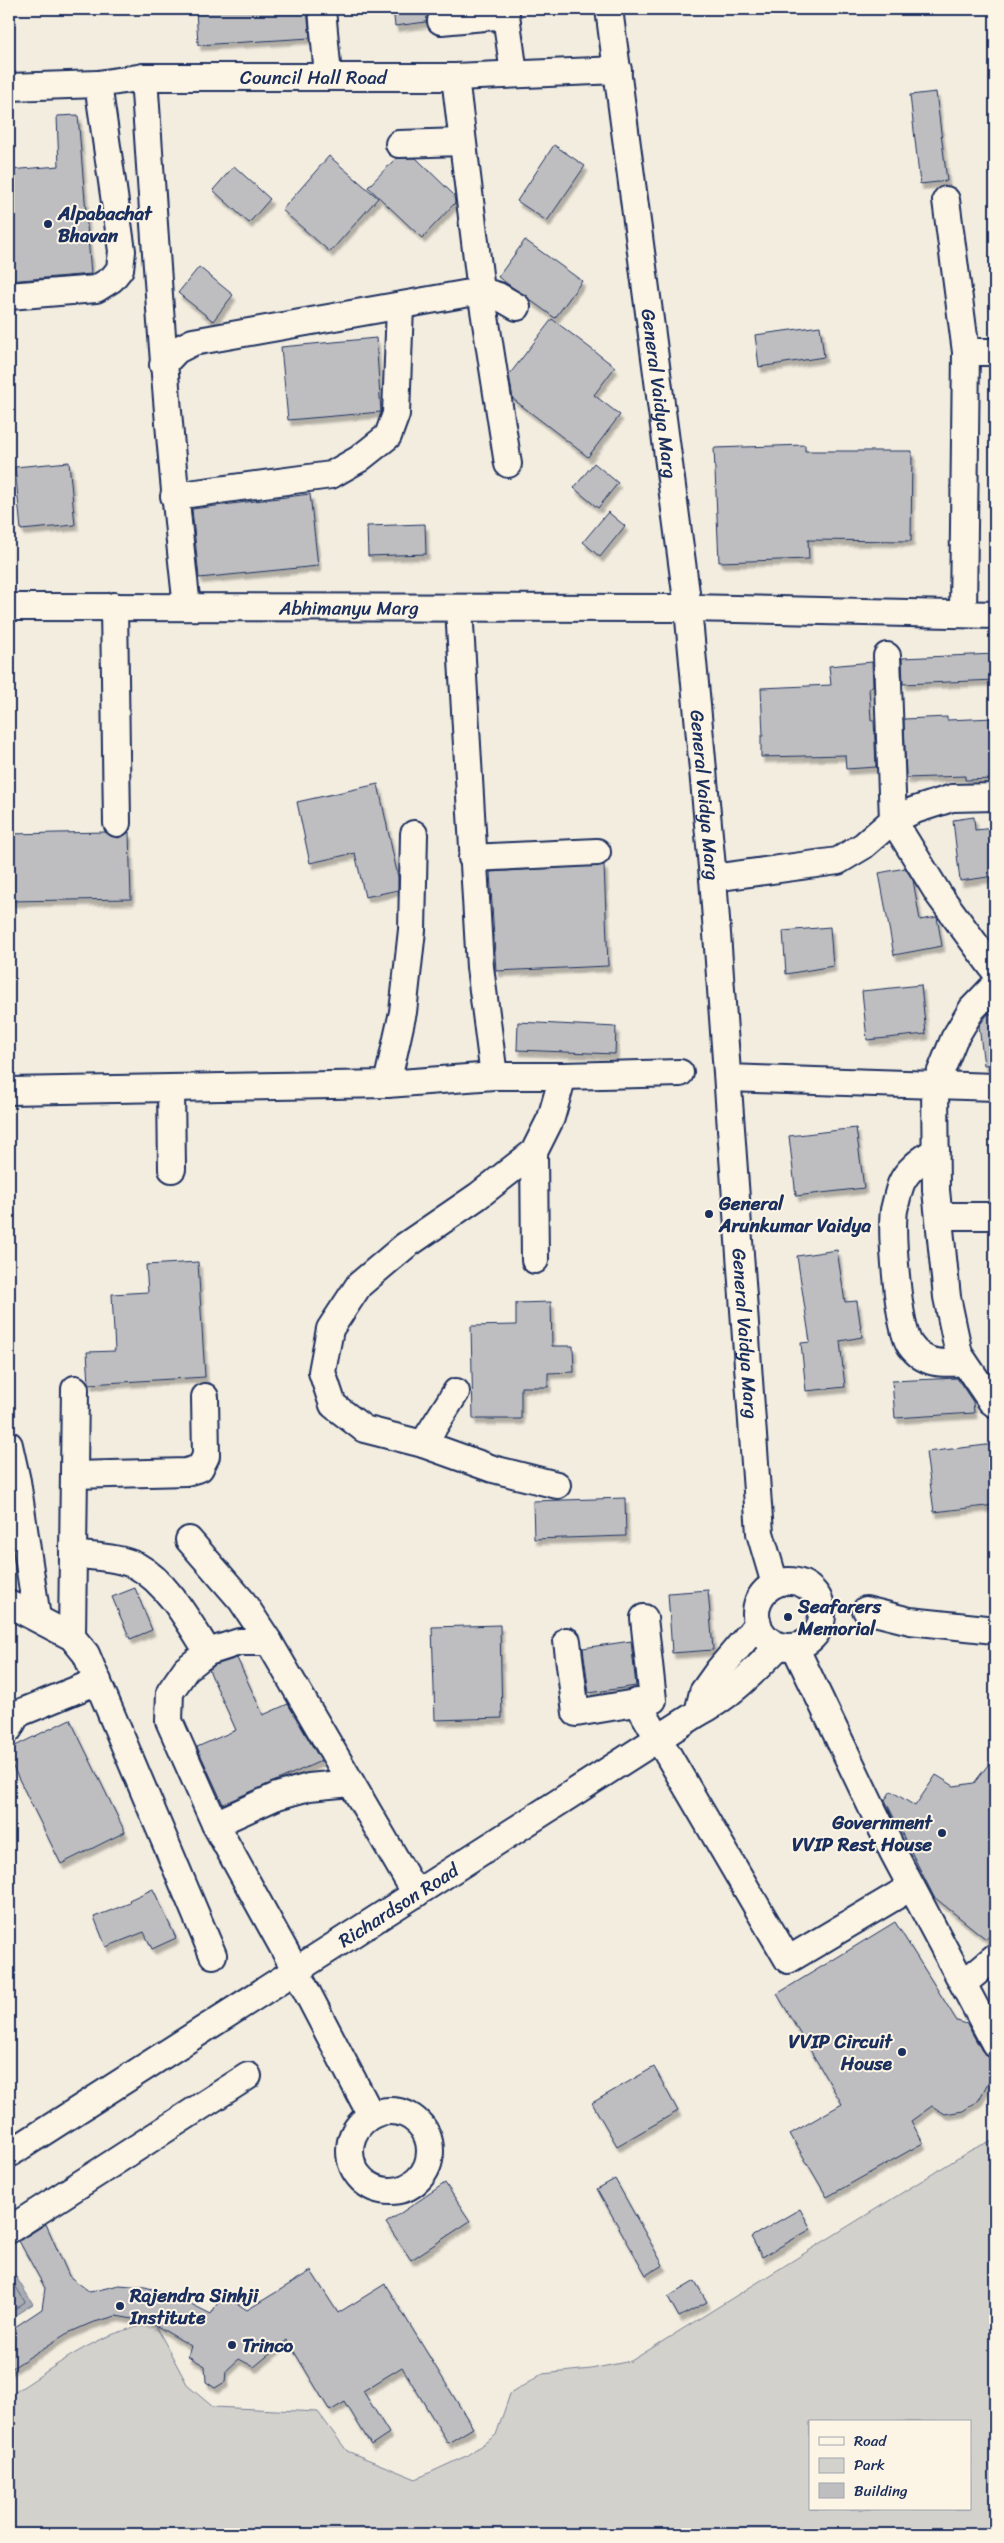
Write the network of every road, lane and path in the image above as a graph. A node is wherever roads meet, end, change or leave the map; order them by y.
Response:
1 (322, 9) edge
2 (609, 9) edge
3 (441, 21) dead end
4 (618, 70) junction
5 (514, 74) junction
6 (328, 76) junction
7 (144, 77) junction
8 (455, 77) junction
9 (98, 84) junction
10 (9, 87) edge
11 (462, 142) junction
12 (399, 144) dead end
13 (946, 200) dead end
14 (481, 291) junction
15 (9, 296) edge
16 (400, 306) junction
17 (517, 307) dead end
18 (966, 352) junction
19 (995, 352) edge
20 (164, 365) junction
21 (508, 464) dead end
22 (174, 496) junction
23 (114, 606) junction
24 (9, 607) edge
25 (186, 607) junction
26 (459, 608) junction
27 (688, 608) junction
28 (963, 614) junction
29 (995, 615) edge
30 (887, 656) dead end
31 (995, 797) edge
32 (893, 820) junction
33 (118, 823) dead end
34 (414, 834) dead end
35 (597, 852) dead end
36 (472, 858) junction
37 (713, 878) junction
38 (995, 971) edge
39 (995, 985) edge
40 (680, 1073) dead end
41 (494, 1076) junction
42 (563, 1076) junction
43 (728, 1078) junction
44 (386, 1084) junction
45 (935, 1086) junction
46 (995, 1087) edge
47 (171, 1088) junction
48 (9, 1091) edge
49 (936, 1150) junction
50 (534, 1152) junction
51 (172, 1169) dead end
52 (939, 1216) junction
53 (995, 1216) edge
54 (535, 1260) dead end
55 (964, 1362) junction
56 (75, 1389) dead end
57 (456, 1392) dead end
58 (205, 1398) dead end
59 (995, 1404) edge
60 (423, 1444) junction
61 (9, 1445) edge
62 (74, 1476) junction
63 (557, 1485) dead end
64 (189, 1540) dead end
65 (73, 1554) junction
66 (774, 1584) junction
67 (9, 1604) edge
68 (866, 1610) dead end
69 (36, 1618) junction
70 (644, 1618) dead end
71 (758, 1624) junction
72 (995, 1630) edge
73 (72, 1637) junction
74 (567, 1641) dead end
75 (269, 1642) junction
76 (787, 1646) junction
77 (208, 1652) junction
78 (98, 1681) junction
79 (637, 1702) junction
80 (698, 1714) junction
81 (9, 1729) edge
82 (658, 1740) junction
83 (351, 1783) junction
84 (215, 1824) junction
85 (911, 1887) junction
86 (416, 1894) junction
87 (213, 1955) dead end
88 (995, 1956) edge
89 (296, 1971) junction
90 (964, 1983) junction
91 (995, 2044) edge
92 (248, 2076) dead end
93 (371, 2115) dead end
94 (9, 2154) edge
95 (9, 2230) edge

1 - 6 street
2 - 4 street, General Vaidya Marg
3 - 5 street
4 - 5 street, Council Hall Road
4 - 27 street, General Vaidya Marg
5 - 8 street, Council Hall Road
6 - 7 street, Council Hall Road
6 - 8 street, Council Hall Road
7 - 9 street, Council Hall Road
7 - 20 street
8 - 11 street
9 - 10 street, Council Hall Road
9 - 15 street
11 - 12 street
11 - 14 street
13 - 18 street
14 - 16 street
14 - 17 street
14 - 21 street
16 - 20 street
16 - 22 street
18 - 19 street
18 - 28 street
20 - 22 street
22 - 25 street
23 - 24 street, Abhimanyu Marg
23 - 25 street, Abhimanyu Marg
23 - 33 street
25 - 26 street, Abhimanyu Marg
26 - 27 street, Abhimanyu Marg
26 - 36 street
27 - 28 street, Abhimanyu Marg
27 - 37 street, General Vaidya Marg
28 - 29 street, Abhimanyu Marg
30 - 32 street
31 - 32 street
32 - 37 street
32 - 38 street
34 - 44 street
35 - 36 street
36 - 41 street
37 - 43 street, General Vaidya Marg
39 - 45 street
40 - 42 street
41 - 42 street
41 - 44 street
42 - 50 street
43 - 45 street
43 - 66 street, General Vaidya Marg
44 - 47 street
45 - 46 street
45 - 49 street
47 - 48 street
47 - 51 street
49 - 52 street
49 - 55 street
50 - 54 street
50 - 60 street
52 - 53 street
52 - 55 street
55 - 59 street
56 - 62 street
57 - 60 street
58 - 62 street
60 - 63 street
61 - 69 street
62 - 65 street
64 - 75 street
65 - 73 street
65 - 77 street
66 - 71 street
66 - 76 street
67 - 69 street
68 - 72 street
69 - 73 street
70 - 79 street
71 - 76 street
71 - 80 street
73 - 78 street
74 - 79 street
75 - 77 street
75 - 83 street
76 - 80 street, Richardson Road
76 - 85 street
77 - 84 street
78 - 81 street
78 - 87 street
79 - 82 street
80 - 82 street, Richardson Road
82 - 85 street
82 - 86 street, Richardson Road
83 - 84 street
83 - 86 street
84 - 89 street
85 - 90 street
86 - 89 street, Richardson Road
88 - 90 street
89 - 93 street
89 - 94 street, Richardson Road
90 - 91 street
92 - 95 street

